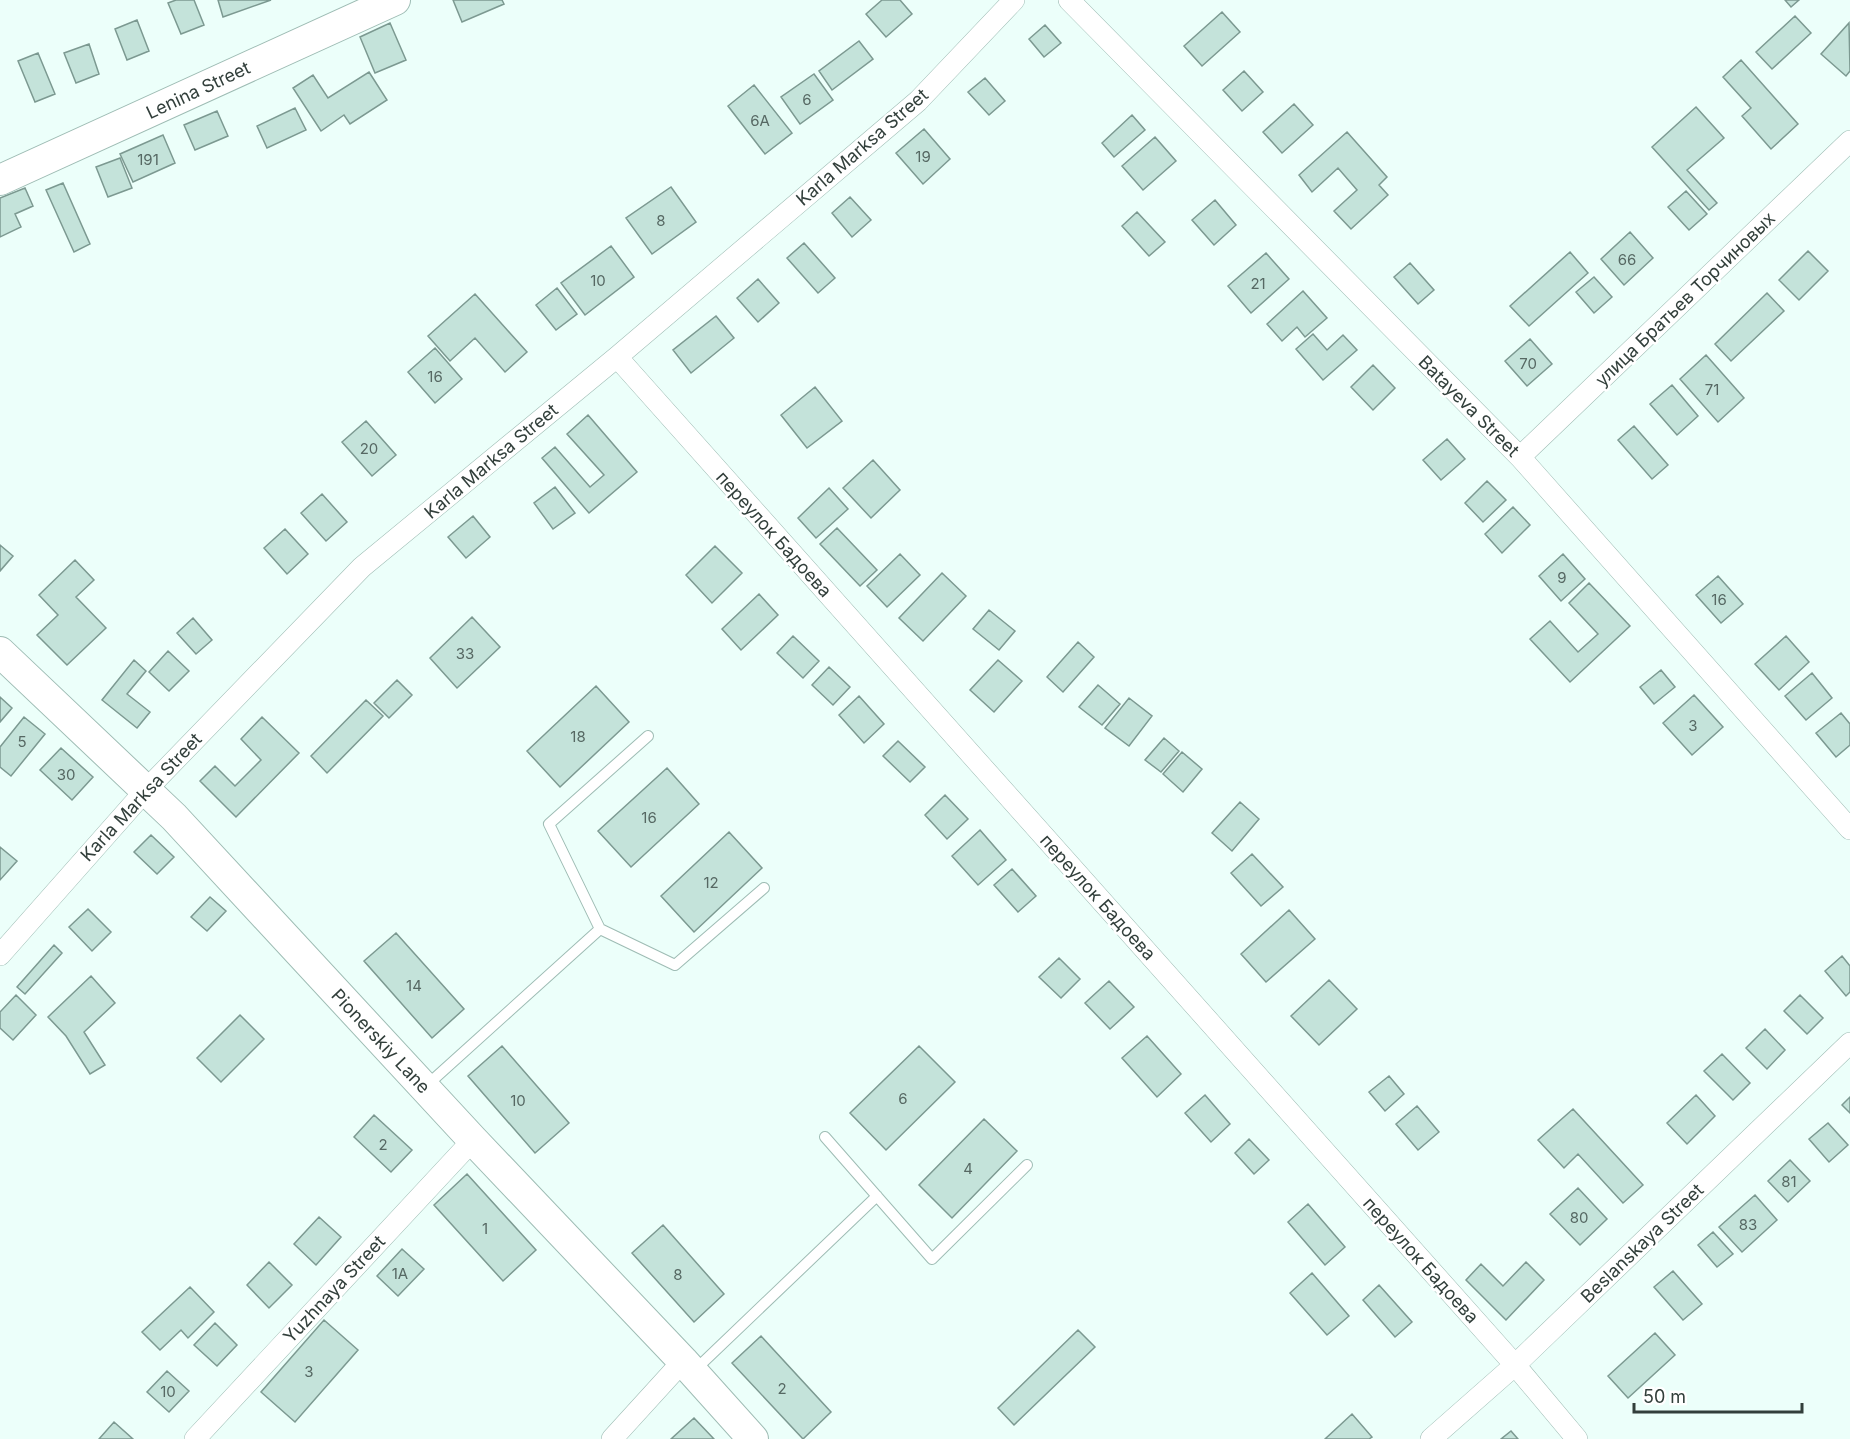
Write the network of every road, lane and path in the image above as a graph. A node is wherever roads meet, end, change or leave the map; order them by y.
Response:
1 (395, 0) edge
2 (1014, 0) edge
3 (1069, 0) edge
4 (1850, 141) edge
5 (0, 180) edge
6 (617, 357) junction
7 (1520, 457) junction
8 (0, 652) edge
9 (648, 736) dead end
10 (145, 791) junction
11 (1850, 829) edge
12 (764, 888) dead end
13 (600, 929) junction
14 (0, 955) edge
15 (1850, 1043) edge
16 (424, 1087) junction
17 (825, 1137) dead end
18 (473, 1140) junction
19 (1027, 1165) dead end
20 (877, 1196) junction
21 (1515, 1365) junction
22 (688, 1367) junction
23 (195, 1439) edge
24 (612, 1439) edge
25 (753, 1439) edge
26 (1431, 1439) edge
27 (1576, 1439) edge

1 - 5 street, Lenina Street
2 - 6 street, Karla Marksa Street
3 - 7 street, Batayeva Street
4 - 7 street, улица Братьев Торчиновых
6 - 10 street, Karla Marksa Street
6 - 21 street, переулок Бадоева
7 - 11 street, Batayeva Street
8 - 10 street, Pionerskiy Lane
9 - 13 lane
10 - 14 street, Karla Marksa Street
10 - 16 street, Pionerskiy Lane
12 - 13 lane
13 - 16 lane
15 - 21 street, Beslanskaya Street
16 - 18 street, Pionerskiy Lane
17 - 20 lane
18 - 22 street, Pionerskiy Lane
18 - 23 street, Yuzhnaya Street
19 - 20 lane
20 - 22 lane
21 - 26 street, Beslanskaya Street
21 - 27 street, переулок Бадоева
22 - 24 street
22 - 25 street, Pionerskiy Lane

